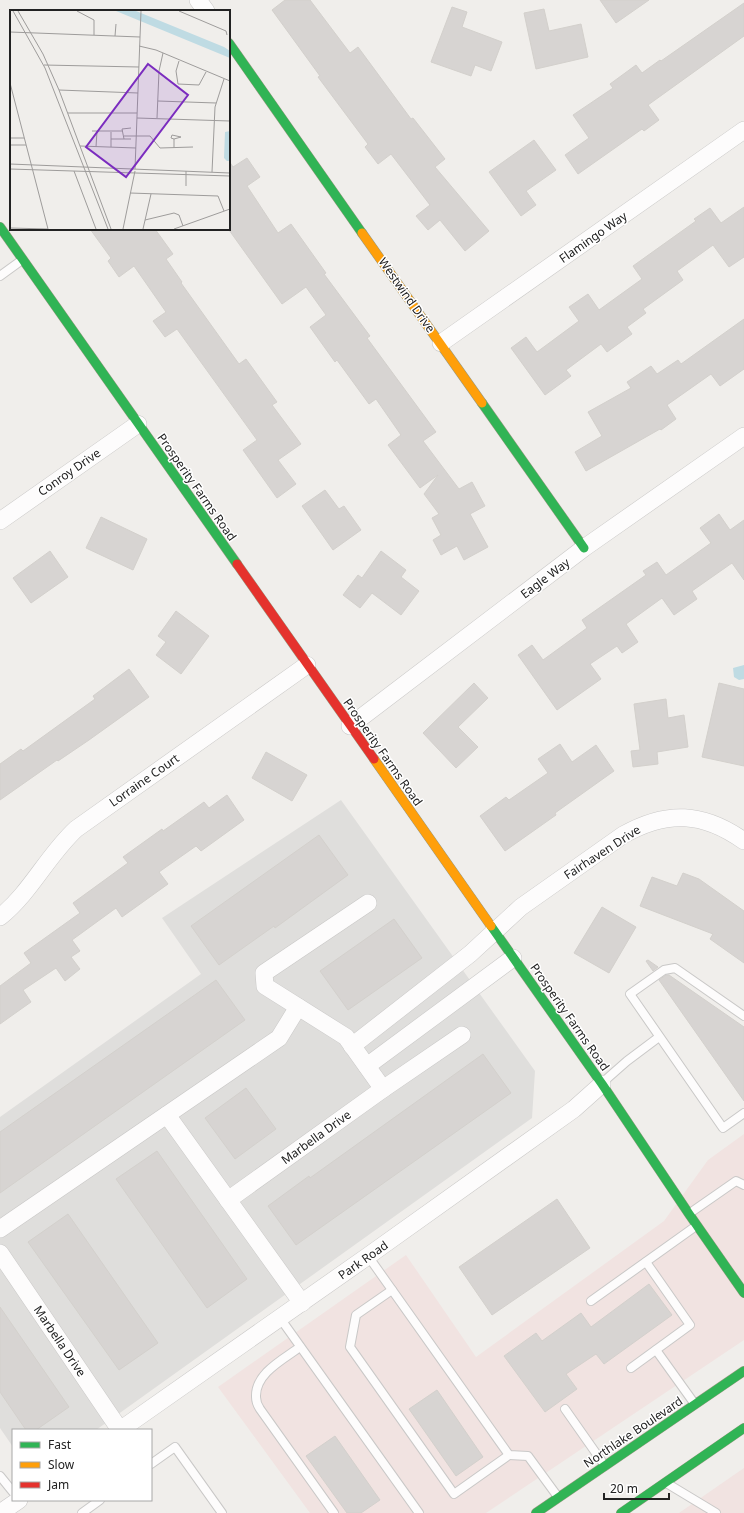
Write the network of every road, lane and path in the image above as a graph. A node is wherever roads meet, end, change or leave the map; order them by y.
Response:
1 (198, 0) edge
2 (205, 10) edge
3 (230, 44) edge
4 (744, 130) edge
5 (0, 227) edge
6 (23, 260) junction
7 (0, 276) edge
8 (441, 343) junction
9 (138, 424) junction
10 (744, 436) edge
11 (0, 521) edge
12 (584, 548) junction
13 (307, 665) junction
14 (350, 726) junction
15 (744, 841) edge
16 (368, 903) dead end
17 (0, 917) edge
18 (495, 931) junction
19 (513, 958) junction
20 (298, 1007) junction
21 (744, 1016) edge
22 (462, 1035) dead end
23 (659, 1037) junction
24 (352, 1046) junction
25 (366, 1066) junction
26 (602, 1084) junction
27 (384, 1089) junction
28 (744, 1113) edge
29 (167, 1115) junction
30 (744, 1185) edge
31 (228, 1200) junction
32 (688, 1214) junction
33 (697, 1226) junction
34 (0, 1229) edge
35 (0, 1253) edge
36 (368, 1256) junction
37 (646, 1262) junction
38 (392, 1290) junction
39 (744, 1293) edge
40 (302, 1302) junction
41 (591, 1302) dead end
42 (280, 1318) junction
43 (300, 1346) junction
44 (656, 1350) junction
45 (631, 1368) dead end
46 (744, 1371) edge
47 (695, 1405) junction
48 (565, 1409) dead end
49 (744, 1428) edge
50 (119, 1429) edge
51 (121, 1429) edge
52 (509, 1455) junction
53 (152, 1463) edge
54 (605, 1466) junction
55 (0, 1476) edge
56 (665, 1482) junction
57 (12, 1491) edge
58 (558, 1498) junction
59 (18, 1501) edge
60 (99, 1501) edge
61 (636, 1503) junction
62 (0, 1513) edge
63 (82, 1513) edge
64 (222, 1513) edge
65 (334, 1513) edge
66 (419, 1513) edge
67 (536, 1513) edge
68 (621, 1513) edge
69 (640, 1513) edge
70 (716, 1513) edge

1 - 2 street
3 - 8 street, Westwind Drive
4 - 8 street, Flamingo Way
5 - 6 street, Prosperity Farms Road
6 - 7 lane
6 - 9 street, Prosperity Farms Road
8 - 12 street, Westwind Drive
9 - 11 street, Conroy Drive
9 - 13 street, Prosperity Farms Road
10 - 12 street, Eagle Way
12 - 14 street, Eagle Way
13 - 14 street, Prosperity Farms Road
13 - 17 street, Lorraine Court
14 - 18 street, Prosperity Farms Road
15 - 18 street, Fairhaven Drive
16 - 20 street
18 - 19 street, Prosperity Farms Road
18 - 24 street
19 - 25 street
19 - 26 street, Prosperity Farms Road
20 - 24 street
20 - 29 street
21 - 23 lane
22 - 27 street, Marbella Drive
23 - 26 lane
23 - 28 lane
24 - 25 street
25 - 27 street
26 - 32 street, Prosperity Farms Road
26 - 36 street, Park Road
27 - 31 street, Marbella Drive
29 - 31 street
29 - 34 street
30 - 32 lane
31 - 40 street
32 - 33 street, Prosperity Farms Road
33 - 37 lane
33 - 39 street, Prosperity Farms Road
35 - 50 street, Marbella Drive
36 - 38 lane
36 - 40 street, Park Road
37 - 41 lane
37 - 44 lane
38 - 52 lane
38 - 52 lane
40 - 42 street, Park Road
42 - 43 lane
42 - 51 street, Park Road
43 - 65 lane
43 - 66 lane
44 - 45 lane
44 - 47 lane
46 - 47 street, Northlake Boulevard
47 - 54 street, Northlake Boulevard
48 - 54 lane
49 - 56 street
52 - 58 lane
53 - 64 lane
54 - 58 street, Northlake Boulevard
55 - 57 lane
56 - 61 street
56 - 70 lane
58 - 67 street, Northlake Boulevard
59 - 62 street
60 - 63 lane
61 - 68 street
61 - 69 lane

